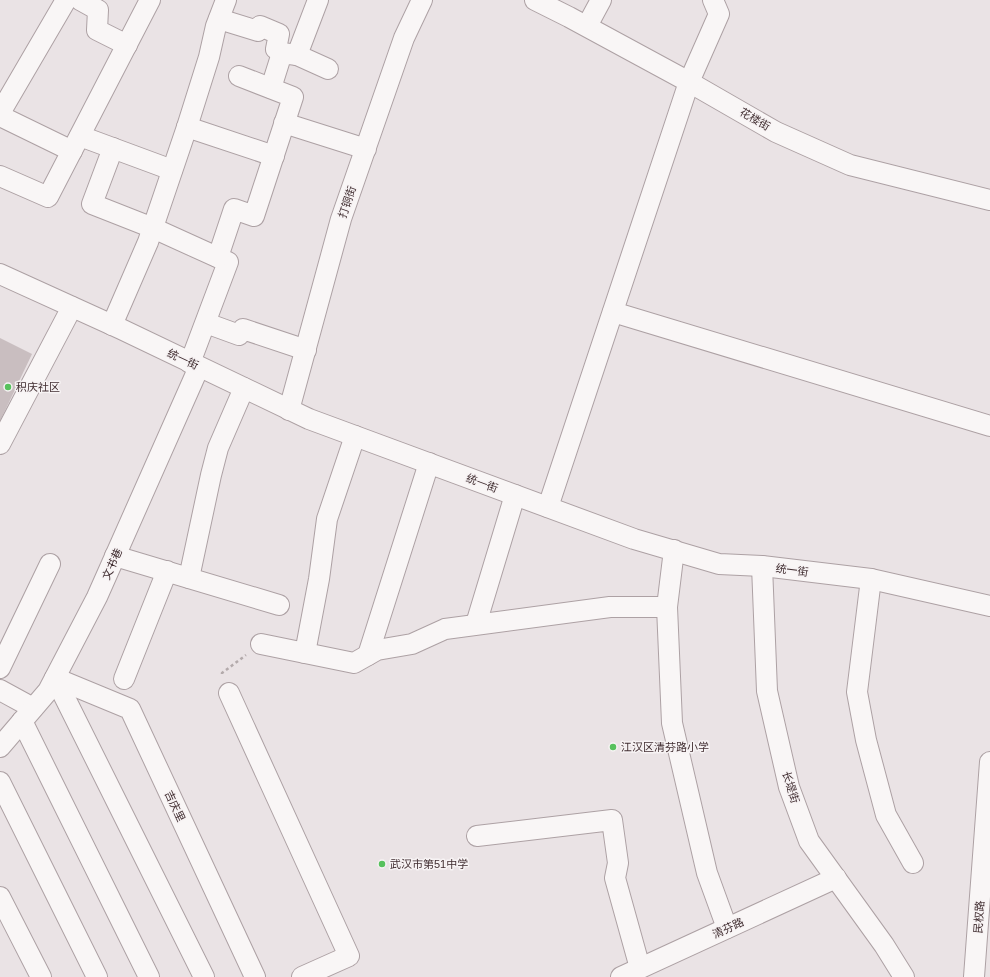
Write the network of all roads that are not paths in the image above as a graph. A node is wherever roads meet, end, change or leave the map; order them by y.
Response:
1 (66, 0) edge
2 (80, 0) edge
3 (150, 0) edge
4 (226, 0) edge
5 (318, 0) edge
6 (422, 0) edge
7 (536, 0) edge
8 (601, 0) edge
9 (713, 0) edge
10 (219, 19) junction
11 (587, 26) junction
12 (127, 45) junction
13 (289, 54) junction
14 (328, 69) dead end
15 (239, 76) dead end
16 (689, 82) junction
17 (271, 88) junction
18 (0, 115) edge
19 (284, 123) junction
20 (187, 127) junction
21 (76, 144) junction
22 (113, 148) junction
23 (366, 149) junction
24 (274, 156) junction
25 (172, 170) junction
26 (0, 176) edge
27 (990, 200) edge
28 (153, 228) junction
29 (218, 257) junction
30 (0, 274) edge
31 (72, 307) junction
32 (613, 312) junction
33 (206, 323) junction
34 (112, 325) junction
35 (306, 350) junction
36 (194, 365) junction
37 (244, 388) junction
38 (289, 410) junction
39 (990, 426) edge
40 (355, 436) junction
41 (0, 444) edge
42 (429, 463) junction
43 (515, 495) junction
44 (548, 507) junction
45 (674, 550) junction
46 (115, 556) junction
47 (50, 564) dead end
48 (762, 566) junction
49 (167, 572) junction
50 (189, 578) junction
51 (871, 579) junction
52 (279, 605) dead end
53 (990, 606) edge
54 (667, 607) junction
55 (476, 624) junction
56 (261, 644) dead end
57 (305, 654) junction
58 (368, 655) junction
59 (0, 668) edge
60 (55, 678) junction
61 (124, 679) dead end
62 (0, 690) edge
63 (229, 693) dead end
64 (28, 715) junction
65 (0, 747) edge
66 (990, 762) edge
67 (0, 782) edge
68 (477, 836) dead end
69 (913, 862) dead end
70 (836, 878) junction
71 (0, 897) edge
72 (727, 928) junction
73 (640, 968) junction
74 (41, 977) edge
75 (98, 977) edge
76 (149, 977) edge
77 (204, 977) edge
78 (255, 977) edge
79 (303, 977) edge
80 (621, 977) edge
81 (904, 977) edge
82 (974, 977) edge

1 - 18 street
2 - 12 street
3 - 12 street
4 - 10 street
5 - 13 street
6 - 23 street, 打铜街
7 - 11 street, 花楼街
8 - 11 street
9 - 16 street
10 - 13 street
10 - 20 street
11 - 16 street, 花楼街
12 - 21 street
13 - 14 street
13 - 17 street
15 - 17 street
16 - 27 street, 花楼街
16 - 32 street
17 - 19 street
18 - 21 street
19 - 23 street
19 - 24 street
20 - 24 street
20 - 25 street
21 - 22 street
21 - 26 street
22 - 25 street
22 - 28 street
23 - 35 street, 打铜街
24 - 29 street
25 - 28 street
28 - 29 street
28 - 34 street
29 - 33 street, 文书巷
30 - 31 street, 统一街
31 - 34 street, 统一街
31 - 41 street
32 - 39 street
32 - 44 street
33 - 35 street
33 - 36 street, 文书巷
34 - 36 street, 统一街
35 - 38 street, 打铜街
36 - 37 street, 统一街
36 - 46 street, 文书巷
37 - 38 street, 统一街
37 - 50 street
38 - 40 street, 统一街
40 - 42 street, 统一街
40 - 57 street
42 - 43 street, 统一街
42 - 58 street
43 - 44 street, 统一街
43 - 55 street
44 - 45 street, 统一街
45 - 48 street, 统一街
45 - 54 street
46 - 49 street
46 - 60 street, 文书巷
47 - 59 street
48 - 51 street, 统一街
48 - 70 street, 长堤街
49 - 50 street
49 - 61 street
50 - 52 street
51 - 53 street, 统一街
51 - 69 street
54 - 55 street
54 - 72 street
55 - 58 street
56 - 57 street
57 - 58 street
60 - 64 street, 文书巷
60 - 77 street
60 - 78 street, 吉庆里
62 - 64 street
63 - 79 street
64 - 65 street, 文书巷
64 - 76 street
66 - 82 street, 民权路
67 - 75 street
68 - 73 street
70 - 72 street, 清芬路
70 - 81 street, 长堤街
71 - 74 street
72 - 73 street, 清芬路
73 - 80 street, 清芬路

